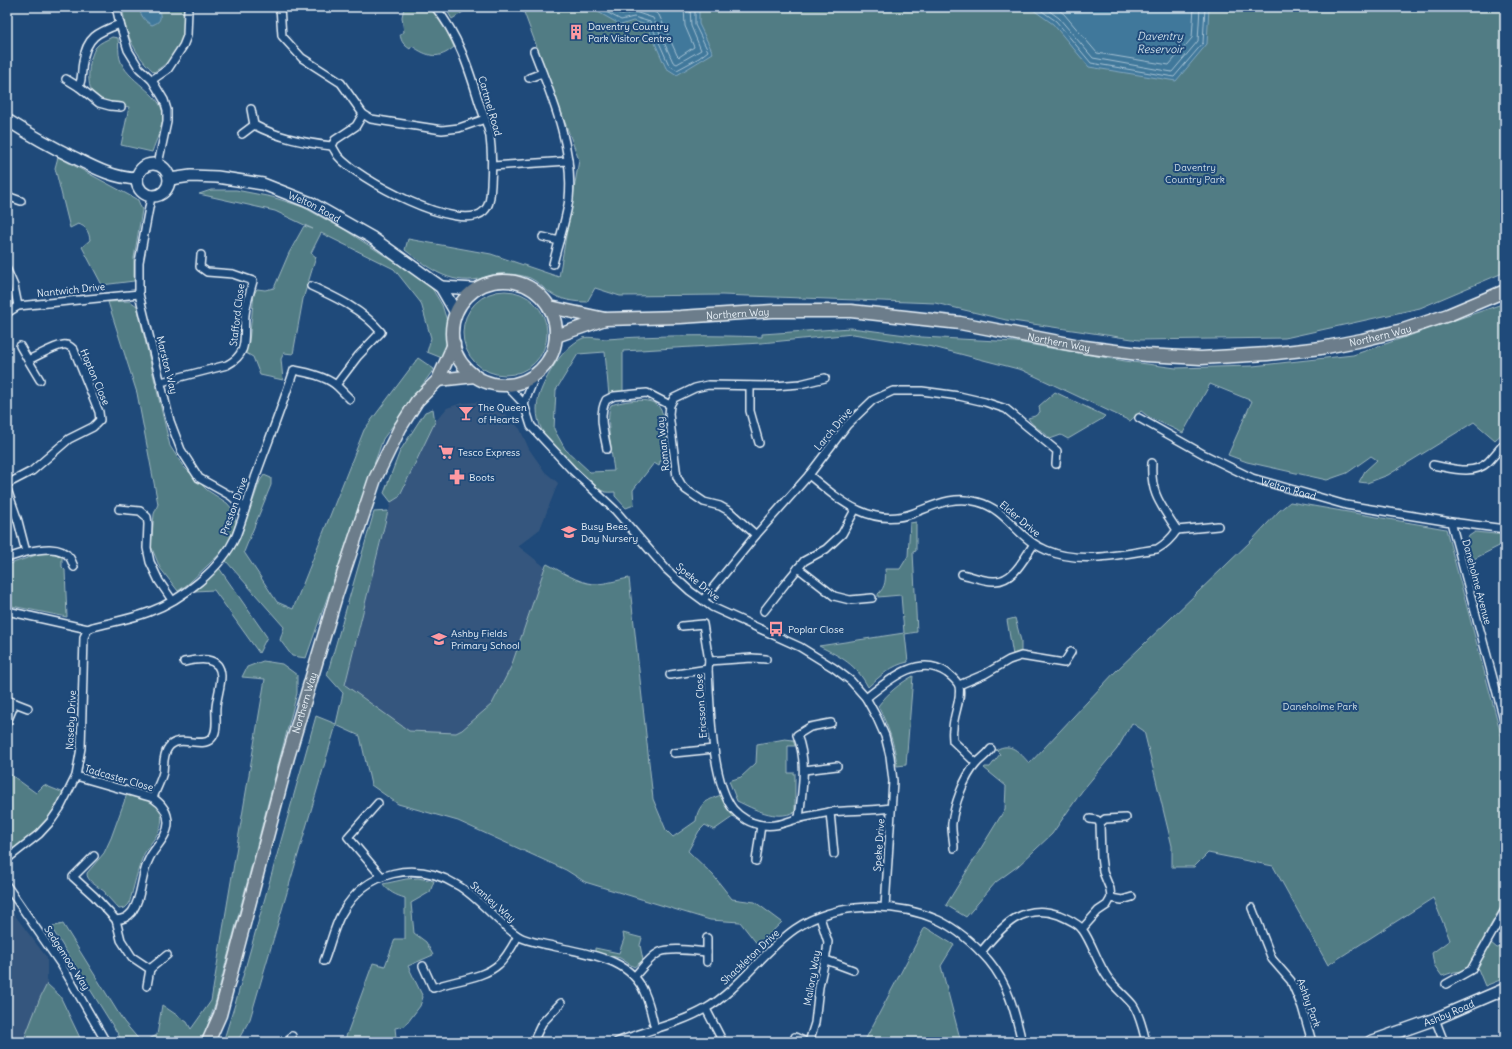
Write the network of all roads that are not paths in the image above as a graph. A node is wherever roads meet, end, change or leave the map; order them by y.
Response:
1 (114, 7) edge
2 (280, 7) edge
3 (435, 7) edge
4 (188, 9) dead end
5 (120, 24) junction
6 (534, 51) dead end
7 (542, 73) junction
8 (529, 78) dead end
9 (66, 79) dead end
10 (152, 80) junction
11 (79, 87) junction
12 (121, 107) dead end
13 (252, 109) dead end
14 (363, 114) junction
15 (485, 119) junction
16 (7, 120) edge
17 (254, 125) junction
18 (242, 134) dead end
19 (332, 146) junction
20 (568, 161) junction
21 (158, 164) junction
22 (492, 166) junction
23 (137, 179) junction
24 (170, 179) junction
25 (7, 196) edge
26 (151, 197) junction
27 (21, 201) dead end
28 (543, 237) dead end
29 (558, 241) junction
30 (201, 255) dead end
31 (553, 264) dead end
32 (7, 270) edge
33 (311, 286) dead end
34 (441, 287) junction
35 (475, 289) junction
36 (1505, 291) edge
37 (139, 294) junction
38 (18, 306) junction
39 (550, 307) junction
40 (7, 313) edge
41 (456, 313) junction
42 (606, 319) junction
43 (556, 336) junction
44 (454, 344) junction
45 (20, 346) dead end
46 (28, 360) junction
47 (536, 374) junction
48 (475, 376) junction
49 (825, 378) dead end
50 (40, 380) dead end
51 (438, 380) junction
52 (161, 382) junction
53 (336, 385) junction
54 (506, 385) junction
55 (750, 386) junction
56 (350, 399) dead end
57 (524, 404) junction
58 (670, 405) junction
59 (1139, 418) dead end
60 (758, 443) dead end
61 (1505, 443) edge
62 (607, 449) dead end
63 (1152, 463) dead end
64 (1056, 464) dead end
65 (1433, 465) dead end
66 (809, 475) junction
67 (7, 484) edge
68 (7, 490) edge
69 (244, 508) junction
70 (119, 509) dead end
71 (855, 510) junction
72 (1451, 522) junction
73 (1218, 526) dead end
74 (1505, 529) edge
75 (1177, 530) junction
76 (756, 534) junction
77 (1034, 544) junction
78 (26, 552) junction
79 (7, 558) edge
80 (74, 567) dead end
81 (798, 568) junction
82 (962, 574) dead end
83 (872, 598) dead end
84 (172, 600) junction
85 (703, 600) junction
86 (7, 611) edge
87 (764, 611) dead end
88 (682, 626) dead end
89 (88, 629) junction
90 (1071, 652) dead end
91 (766, 659) dead end
92 (184, 662) dead end
93 (708, 665) junction
94 (670, 675) dead end
95 (959, 685) junction
96 (866, 698) junction
97 (7, 700) edge
98 (15, 703) junction
99 (28, 708) dead end
100 (7, 722) edge
101 (831, 723) dead end
102 (1505, 723) edge
103 (714, 749) junction
104 (991, 749) dead end
105 (674, 753) dead end
106 (976, 763) junction
107 (837, 766) dead end
108 (804, 770) junction
109 (76, 776) junction
110 (153, 798) junction
111 (378, 803) dead end
112 (891, 808) junction
113 (830, 812) junction
114 (1126, 818) dead end
115 (799, 819) junction
116 (1090, 819) dead end
117 (1100, 823) junction
118 (761, 825) junction
119 (954, 848) dead end
120 (834, 854) dead end
121 (94, 856) dead end
122 (7, 859) edge
123 (756, 861) dead end
124 (381, 876) junction
125 (7, 886) edge
126 (1132, 897) dead end
127 (1111, 898) junction
128 (885, 907) junction
129 (1252, 908) dead end
130 (1505, 910) edge
131 (820, 917) junction
132 (116, 920) junction
133 (1082, 929) junction
134 (518, 936) junction
135 (707, 938) dead end
136 (707, 952) junction
137 (981, 952) junction
138 (167, 955) dead end
139 (826, 960) junction
140 (324, 961) dead end
141 (707, 962) dead end
142 (423, 966) dead end
143 (150, 969) junction
144 (853, 970) dead end
145 (635, 976) junction
146 (1446, 984) dead end
147 (147, 986) dead end
148 (1505, 989) edge
149 (560, 1003) dead end
150 (706, 1009) junction
151 (1435, 1019) junction
152 (655, 1029) junction
153 (796, 1037) dead end
154 (106, 1042) edge
155 (208, 1042) edge
156 (533, 1042) edge
157 (617, 1042) edge
158 (723, 1042) edge
159 (808, 1042) edge
160 (1022, 1042) edge
161 (1146, 1042) edge
162 (1312, 1042) edge
163 (1370, 1042) edge
164 (1444, 1042) edge

1 - 5 street
2 - 14 street
3 - 15 street, Cartmel Road
4 - 10 street
5 - 10 street
5 - 11 street
6 - 7 street
7 - 8 street
7 - 20 street
9 - 11 street
10 - 21 street
11 - 12 street
13 - 17 street
14 - 15 street
14 - 19 street
15 - 22 street, Cartmel Road
16 - 23 street
17 - 18 street
17 - 19 street
19 - 22 street, Cartmel Road
20 - 22 street
20 - 29 street
21 - 23 street
21 - 24 street
23 - 26 street
24 - 26 street
24 - 34 street, Welton Road
25 - 27 street
26 - 37 street, Marston Way
28 - 29 street
29 - 31 street
30 - 52 street, Stafford Close
32 - 38 street
33 - 53 street
34 - 35 street
34 - 41 street, Welton Road
35 - 39 main road
35 - 41 main road
36 - 42 main road, Northern Way
37 - 38 street, Nantwich Drive
37 - 52 street, Marston Way
38 - 40 street, Nantwich Drive
39 - 42 main road
39 - 43 main road
41 - 44 main road
42 - 43 main road
43 - 47 main road
44 - 48 main road
44 - 51 main road, Northern Way
45 - 46 street
46 - 50 street
46 - 67 street, Hopton Close
47 - 54 main road
47 - 57 street
48 - 51 main road
48 - 54 main road
49 - 55 street, Roman Way
51 - 155 main road, Northern Way
52 - 69 street, Marston Way
53 - 56 street
53 - 69 street, Preston Drive
54 - 57 street, Speke Drive
55 - 58 street, Roman Way
55 - 60 street
57 - 85 street, Speke Drive
58 - 62 street, Roman Way
58 - 76 street, Roman Way
59 - 72 street, Welton Road
61 - 65 street
63 - 75 street
64 - 66 street, Larch Drive
66 - 71 street, Elder Drive
66 - 76 street, Larch Drive
68 - 78 street
69 - 84 street, Preston Drive
70 - 84 street
71 - 77 street, Elder Drive
71 - 81 street
72 - 74 street, Daneholme Avenue
72 - 102 street, Daneholme Avenue
73 - 75 street
75 - 77 street, Elder Drive
76 - 85 street, Larch Drive
77 - 82 street
78 - 79 street
78 - 80 street
81 - 83 street
81 - 87 street
84 - 89 street, Preston Drive
85 - 96 street, Speke Drive
86 - 89 street, Preston Drive
88 - 93 street, Ericsson Close
89 - 109 street, Naseby Drive
90 - 95 street
91 - 93 street
92 - 110 street
93 - 94 street
93 - 103 street, Ericsson Close
95 - 96 street
95 - 106 street
96 - 112 street, Speke Drive
97 - 98 street
98 - 99 street
98 - 100 street
101 - 108 street
103 - 105 street, Ericsson Close
103 - 118 street, Ericsson Close
104 - 106 street
106 - 119 street
107 - 108 street
108 - 115 street
109 - 110 street, Tadcaster Close
109 - 122 street, Naseby Drive
110 - 132 street, Tadcaster Close
111 - 124 street
112 - 113 street, Ericsson Close
112 - 128 street, Speke Drive
113 - 115 street, Ericsson Close
113 - 120 street
114 - 117 street
115 - 118 street, Ericsson Close
116 - 117 street
117 - 127 street
118 - 123 street
121 - 132 street
124 - 134 street, Stanley Way
124 - 140 street, Stanley Way
125 - 154 street, Sedgemoor Way
126 - 127 street
127 - 133 street
128 - 131 street, Shackleton Drive
128 - 137 street, Shackleton Drive
129 - 162 street, Ashby Park
130 - 146 street
131 - 139 street, Mallory Way
131 - 150 street, Shackleton Drive
132 - 143 street
133 - 137 street
133 - 161 street
134 - 142 street
134 - 145 street, Stanley Way
135 - 136 street
136 - 141 street
136 - 145 street
137 - 160 street, Shackleton Drive
138 - 143 street
139 - 144 street
139 - 159 street, Mallory Way
143 - 147 street
145 - 152 street, Stanley Way
148 - 151 street, Ashby Road
149 - 156 street
150 - 152 street, Shackleton Drive
150 - 158 street
151 - 163 street, Ashby Road
151 - 164 street
152 - 157 street, Shackleton Drive
153 - 159 street, Mallory Way

